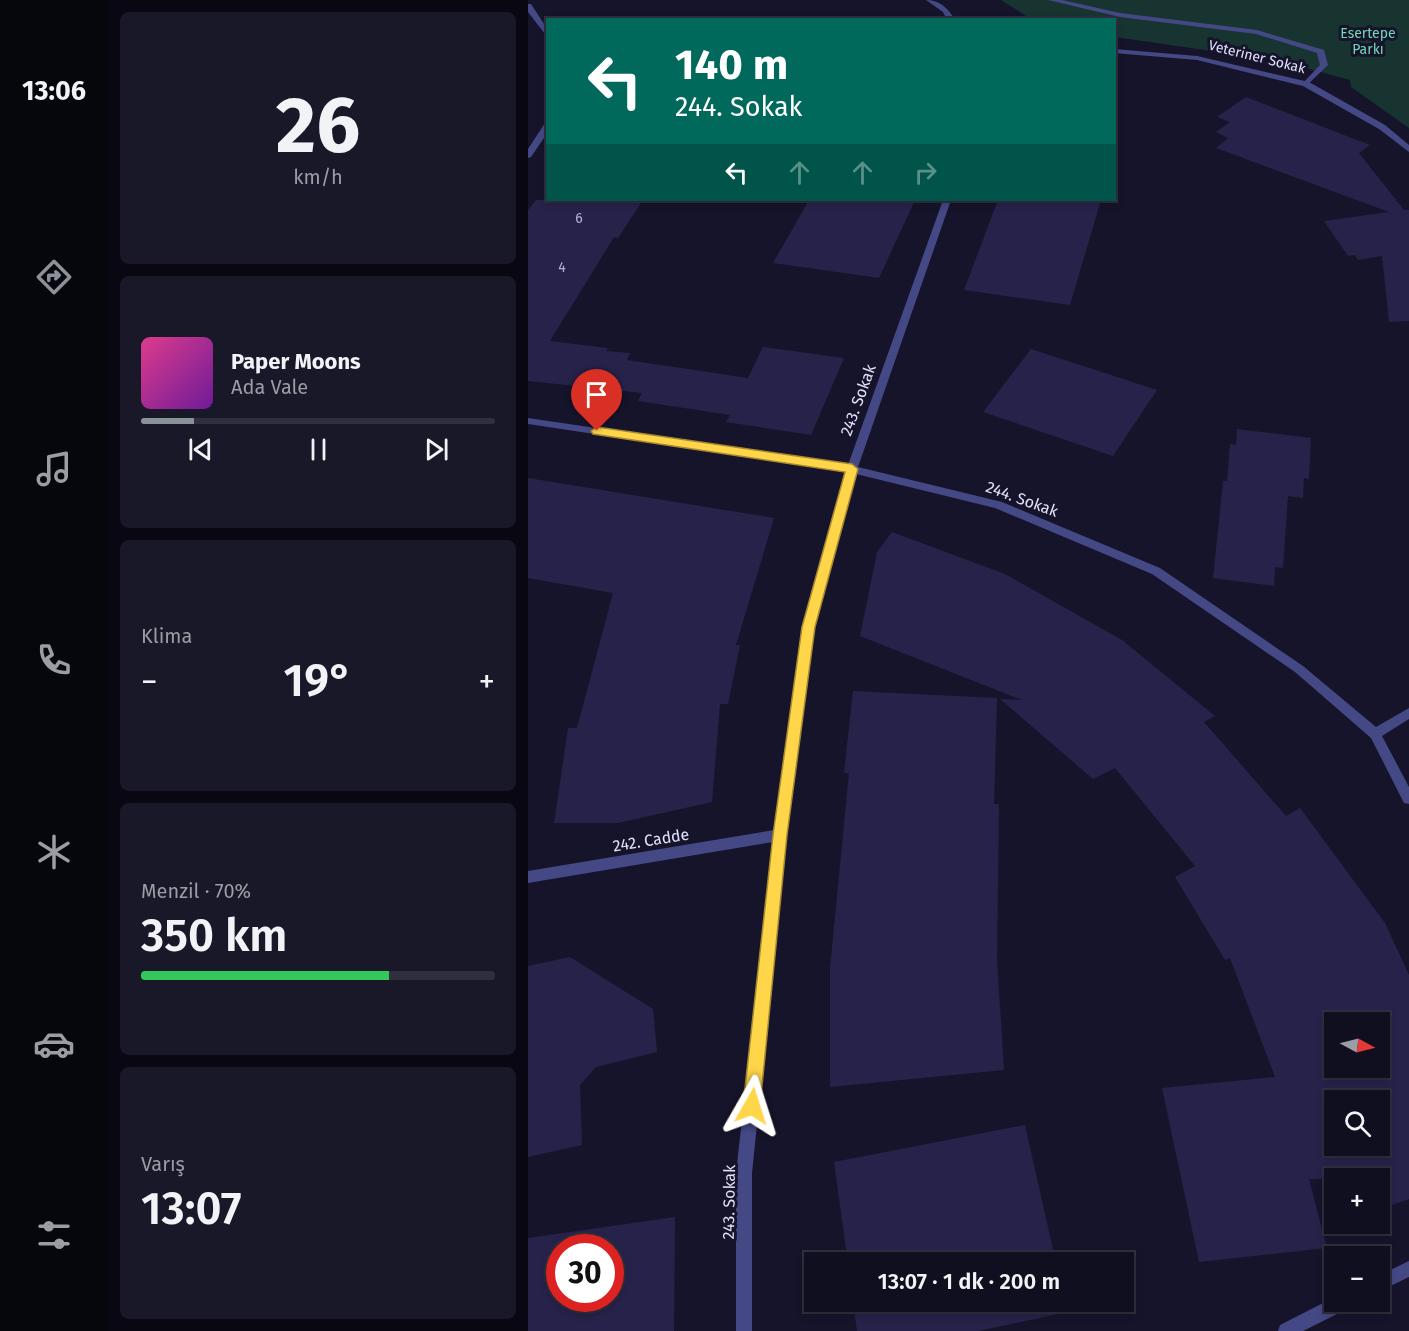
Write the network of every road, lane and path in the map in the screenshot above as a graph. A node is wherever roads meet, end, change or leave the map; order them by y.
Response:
1 (930, 0) edge
2 (1052, 0) edge
3 (528, 6) edge
4 (950, 18) edge
5 (546, 33) edge
6 (1116, 51) edge
7 (1306, 84) junction
8 (546, 128) edge
9 (1409, 149) edge
10 (528, 155) edge
11 (947, 201) edge
12 (528, 421) edge
13 (852, 469) junction
14 (1409, 713) edge
15 (1375, 734) junction
16 (1409, 799) edge
17 (780, 835) junction
18 (528, 878) edge
19 (1409, 1269) edge
20 (1390, 1279) edge
21 (1324, 1312) edge
22 (744, 1331) edge
23 (1286, 1331) edge

1 - 4 street
2 - 7 street
3 - 5 street
6 - 7 street, Veteriner Sokak
7 - 9 street, Veteriner Sokak
8 - 10 street
11 - 13 street, 243. Sokak
12 - 13 street, 244. Sokak
13 - 15 street, 244. Sokak
13 - 17 street, 243. Sokak
14 - 15 street
15 - 16 street, 244. Sokak
17 - 18 street, 242. Cadde
17 - 22 street, 243. Sokak
19 - 20 street
21 - 23 street

